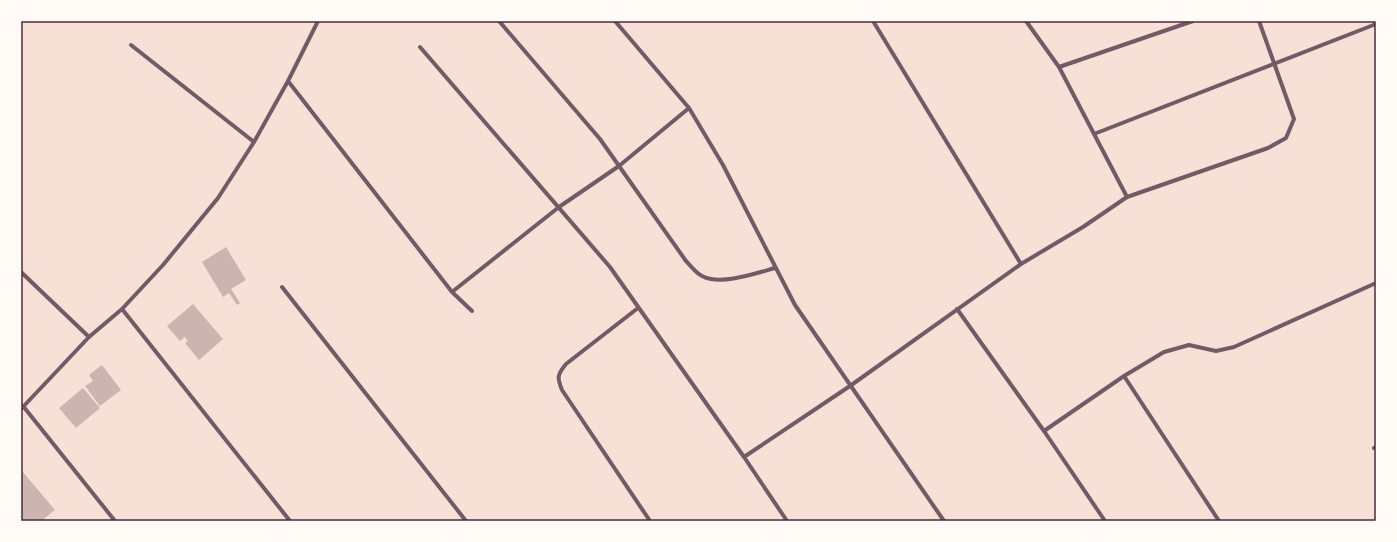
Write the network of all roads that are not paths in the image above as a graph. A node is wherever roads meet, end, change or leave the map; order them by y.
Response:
1 (318, 21) edge
2 (499, 21) edge
3 (615, 21) edge
4 (873, 21) edge
5 (1026, 21) edge
6 (1193, 21) edge
7 (1260, 21) edge
8 (1376, 24) edge
9 (131, 45) dead end
10 (420, 48) dead end
11 (1274, 63) junction
12 (1059, 67) junction
13 (288, 81) junction
14 (689, 108) junction
15 (1094, 134) junction
16 (254, 142) junction
17 (619, 166) junction
18 (1127, 197) junction
19 (559, 207) junction
20 (1020, 264) junction
21 (775, 268) junction
22 (21, 272) edge
23 (1376, 283) edge
24 (282, 287) dead end
25 (452, 292) junction
26 (638, 308) junction
27 (122, 309) junction
28 (957, 309) junction
29 (472, 311) dead end
30 (88, 338) junction
31 (1124, 376) junction
32 (850, 386) junction
33 (22, 407) edge
34 (1044, 431) junction
35 (744, 457) junction
36 (115, 521) edge
37 (290, 521) edge
38 (466, 521) edge
39 (650, 521) edge
40 (787, 521) edge
41 (944, 521) edge
42 (1105, 521) edge
43 (1219, 521) edge

1 - 13 street
2 - 17 street
3 - 14 street
4 - 20 street
5 - 12 street
6 - 12 street
7 - 11 street
8 - 11 street
9 - 16 street
10 - 19 street
11 - 15 street
11 - 18 street
12 - 15 street
13 - 16 street
13 - 25 street
14 - 17 street
14 - 21 street
15 - 18 street
16 - 27 street
17 - 19 street
17 - 21 street
18 - 20 street
19 - 25 street
19 - 26 street
20 - 28 street
21 - 32 street
22 - 30 street
23 - 31 street
24 - 38 street
25 - 29 street
26 - 35 street
26 - 39 street
27 - 30 street
27 - 37 street
28 - 32 street
28 - 34 street
30 - 33 street
31 - 34 street
31 - 43 street
32 - 35 street
32 - 41 street
33 - 36 street
34 - 42 street
35 - 40 street

